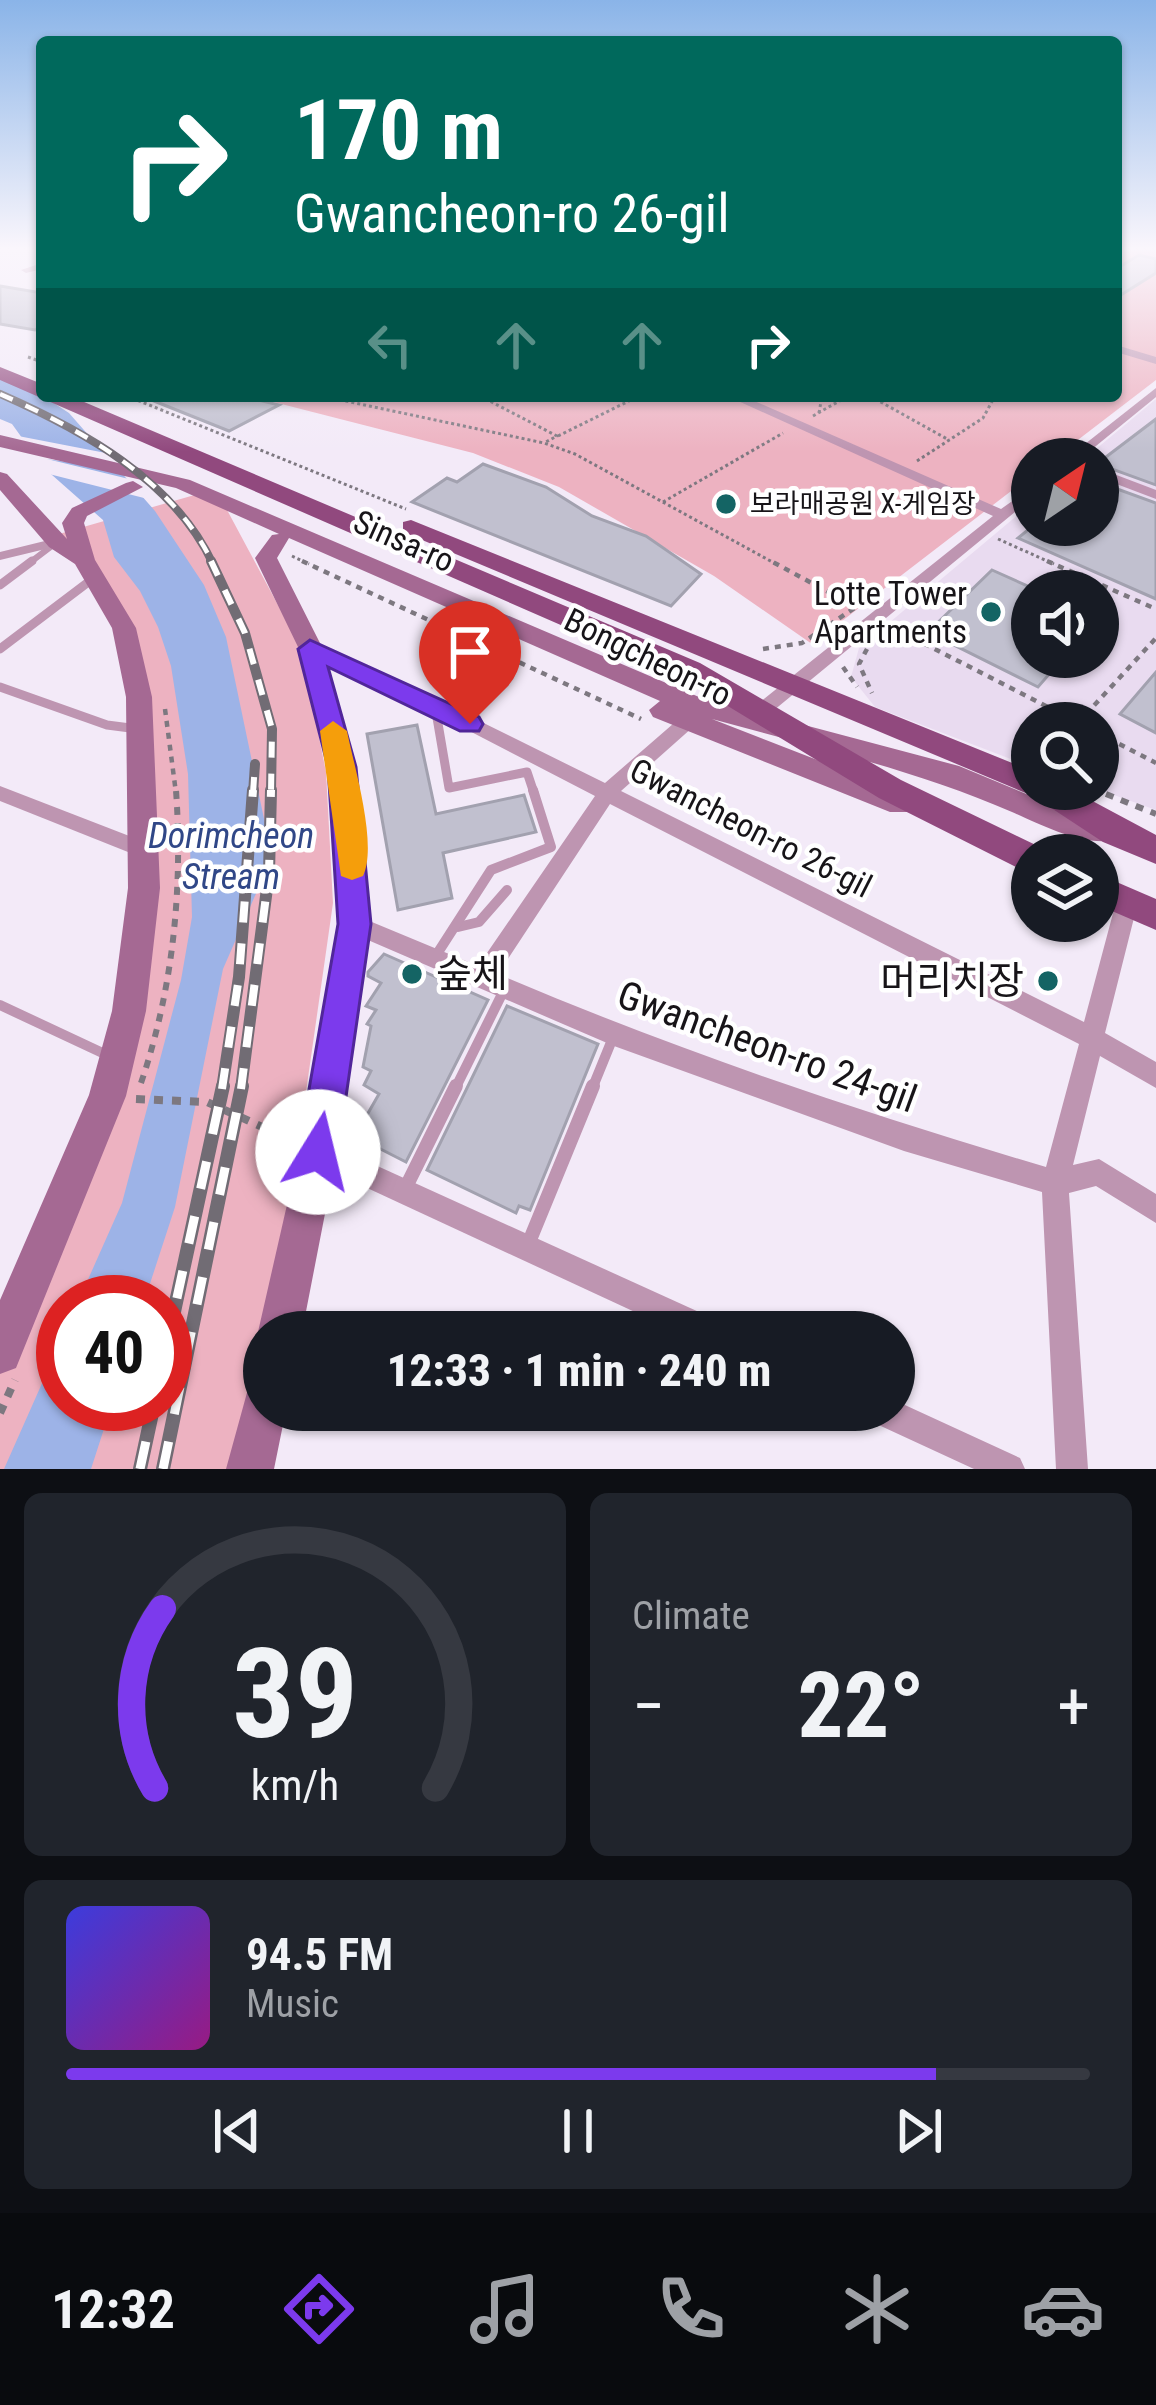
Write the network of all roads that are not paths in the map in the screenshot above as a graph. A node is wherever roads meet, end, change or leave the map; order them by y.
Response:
1 (1122, 350) edge
2 (1156, 361) edge
3 (10, 362) edge
4 (36, 386) edge
5 (1156, 391) edge
6 (66, 402) edge
7 (110, 402) edge
8 (746, 402) edge
9 (1098, 438) edge
10 (0, 441) edge
11 (0, 454) edge
12 (0, 478) edge
13 (1119, 480) edge
14 (133, 487) junction
15 (1156, 495) edge
16 (1011, 508) edge
17 (1003, 515) junction
18 (269, 533) junction
19 (0, 556) edge
20 (78, 560) junction
21 (0, 585) edge
22 (0, 649) edge
23 (310, 649) junction
24 (794, 683) junction
25 (0, 687) edge
26 (435, 706) junction
27 (755, 716) junction
28 (680, 728) junction
29 (141, 729) junction
30 (789, 730) junction
31 (1011, 775) edge
32 (0, 793) edge
33 (607, 793) junction
34 (1078, 810) edge
35 (958, 826) junction
36 (1115, 833) junction
37 (143, 850) junction
38 (1011, 850) edge
39 (1156, 850) edge
40 (507, 890) dead end
41 (1127, 902) edge
42 (355, 924) junction
43 (458, 926) junction
44 (433, 959) junction
45 (492, 985) junction
46 (0, 1005) edge
47 (614, 1035) junction
48 (1091, 1038) junction
49 (115, 1058) junction
50 (1156, 1076) edge
51 (318, 1152) junction
52 (1055, 1183) junction
53 (404, 1191) junction
54 (1156, 1210) edge
55 (526, 1248) junction
56 (284, 1311) edge
57 (665, 1311) edge
58 (3, 1336) edge
59 (915, 1426) edge
60 (259, 1431) edge
61 (253, 1468) edge
62 (1010, 1469) edge
63 (1072, 1469) edge

1 - 2 street
3 - 4 main road
5 - 9 street
6 - 27 main road, Bongcheon-ro
7 - 24 main road, Bongcheon-ro
8 - 17 street
10 - 18 main road, Sinsa-ro
11 - 14 main road, Sinsa-ro
12 - 20 main road
13 - 15 street
14 - 18 main road, Sinsa-ro
14 - 20 main road
16 - 17 street
17 - 24 street
18 - 23 main road
18 - 27 main road, Sinsa-ro
18 - 28 main road, Sinsa-ro
19 - 20 street
20 - 21 lane
20 - 22 lane
20 - 29 main road
23 - 26 street, Gwancheon-ro 26-gil
23 - 42 main road
24 - 27 street
24 - 31 main road, Bongcheon-ro
25 - 29 lane
26 - 33 street, Gwancheon-ro 26-gil
26 - 43 lane
27 - 30 main road, Bongcheon-ro
28 - 33 street
28 - 35 main road, Sinsa-ro
29 - 37 main road
30 - 35 main road, Bongcheon-ro
30 - 36 main road
32 - 37 street
33 - 45 street
33 - 48 street, Gwancheon-ro 26-gil
34 - 36 main road
35 - 38 main road, Bongcheon-ro
36 - 39 main road
37 - 49 main road
40 - 43 lane
41 - 48 street
42 - 44 street, Gwancheon-ro 24-gil
42 - 51 main road
43 - 44 lane
44 - 45 street, Gwancheon-ro 24-gil
45 - 47 street, Gwancheon-ro 24-gil
45 - 53 lane
46 - 49 lane
47 - 52 street, Gwancheon-ro 24-gil
47 - 55 lane
48 - 50 street, Gwancheon-ro 26-gil
48 - 52 street
49 - 58 main road
51 - 53 street
51 - 56 main road
52 - 54 street, Gwancheon-ro 24-gil
52 - 63 street
53 - 55 street
55 - 57 street
59 - 62 street
60 - 61 main road

